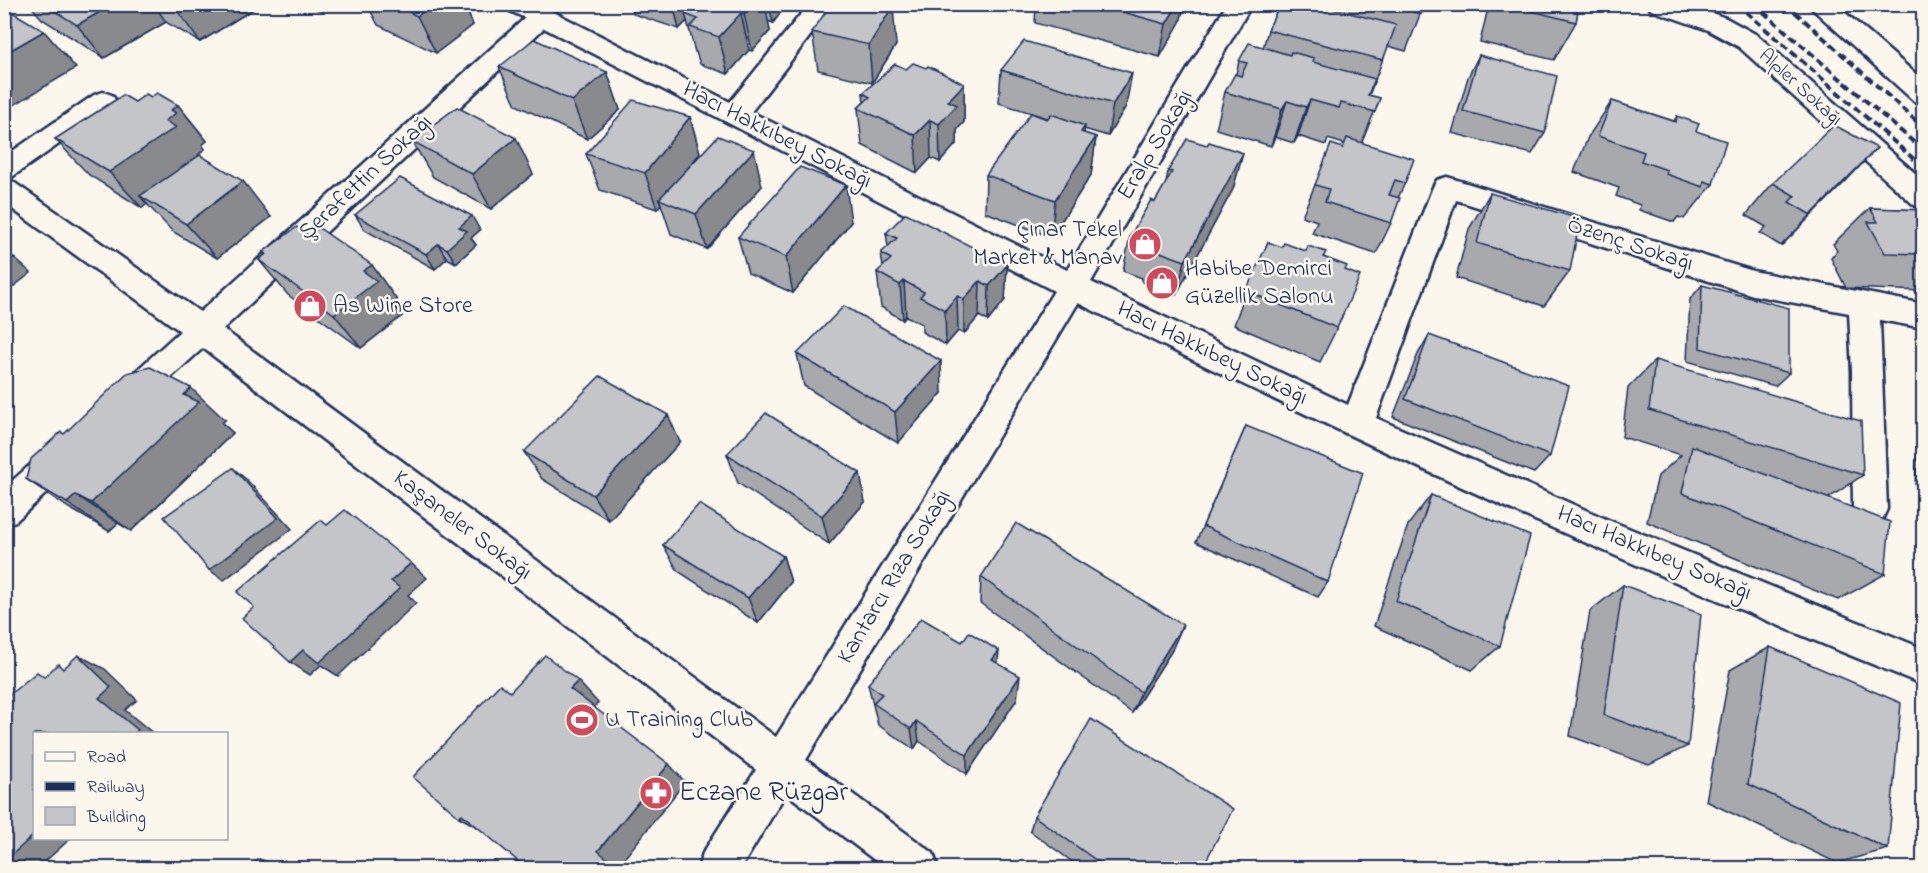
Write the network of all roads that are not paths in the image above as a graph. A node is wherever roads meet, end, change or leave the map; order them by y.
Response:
1 (823, 4) edge
2 (1240, 4) edge
3 (1660, 4) edge
4 (1819, 4) edge
5 (529, 11) edge
6 (1923, 96) edge
7 (103, 101) dead end
8 (735, 114) junction
9 (4, 171) edge
10 (4, 188) edge
11 (1923, 198) edge
12 (1072, 286) junction
13 (1864, 304) junction
14 (1923, 316) edge
15 (202, 330) junction
16 (1357, 424) junction
17 (1870, 509) dead end
18 (4, 510) edge
19 (1923, 668) edge
20 (781, 766) junction
21 (717, 868) edge
22 (918, 868) edge

1 - 8 street
2 - 12 street, Eralp Sokağı
3 - 11 street, Alpler Sokağı
4 - 6 street
5 - 8 street, Hacı Hakkıbey Sokağı
5 - 15 street, Şerafettin Sokağı
7 - 9 street
8 - 12 street, Hacı Hakkıbey Sokağı
10 - 15 street, Kaşaneler Sokağı
12 - 16 street, Hacı Hakkıbey Sokağı
12 - 20 street, Kantarcı Rıza Sokağı
13 - 14 street, Özenç Sokağı
13 - 16 street, Özenç Sokağı
13 - 17 street
15 - 18 street, Şerafettin Sokağı
15 - 20 street, Kaşaneler Sokağı
16 - 19 street, Hacı Hakkıbey Sokağı
20 - 21 street, Kantarcı Rıza Sokağı
20 - 22 street, Kaşaneler Sokağı

